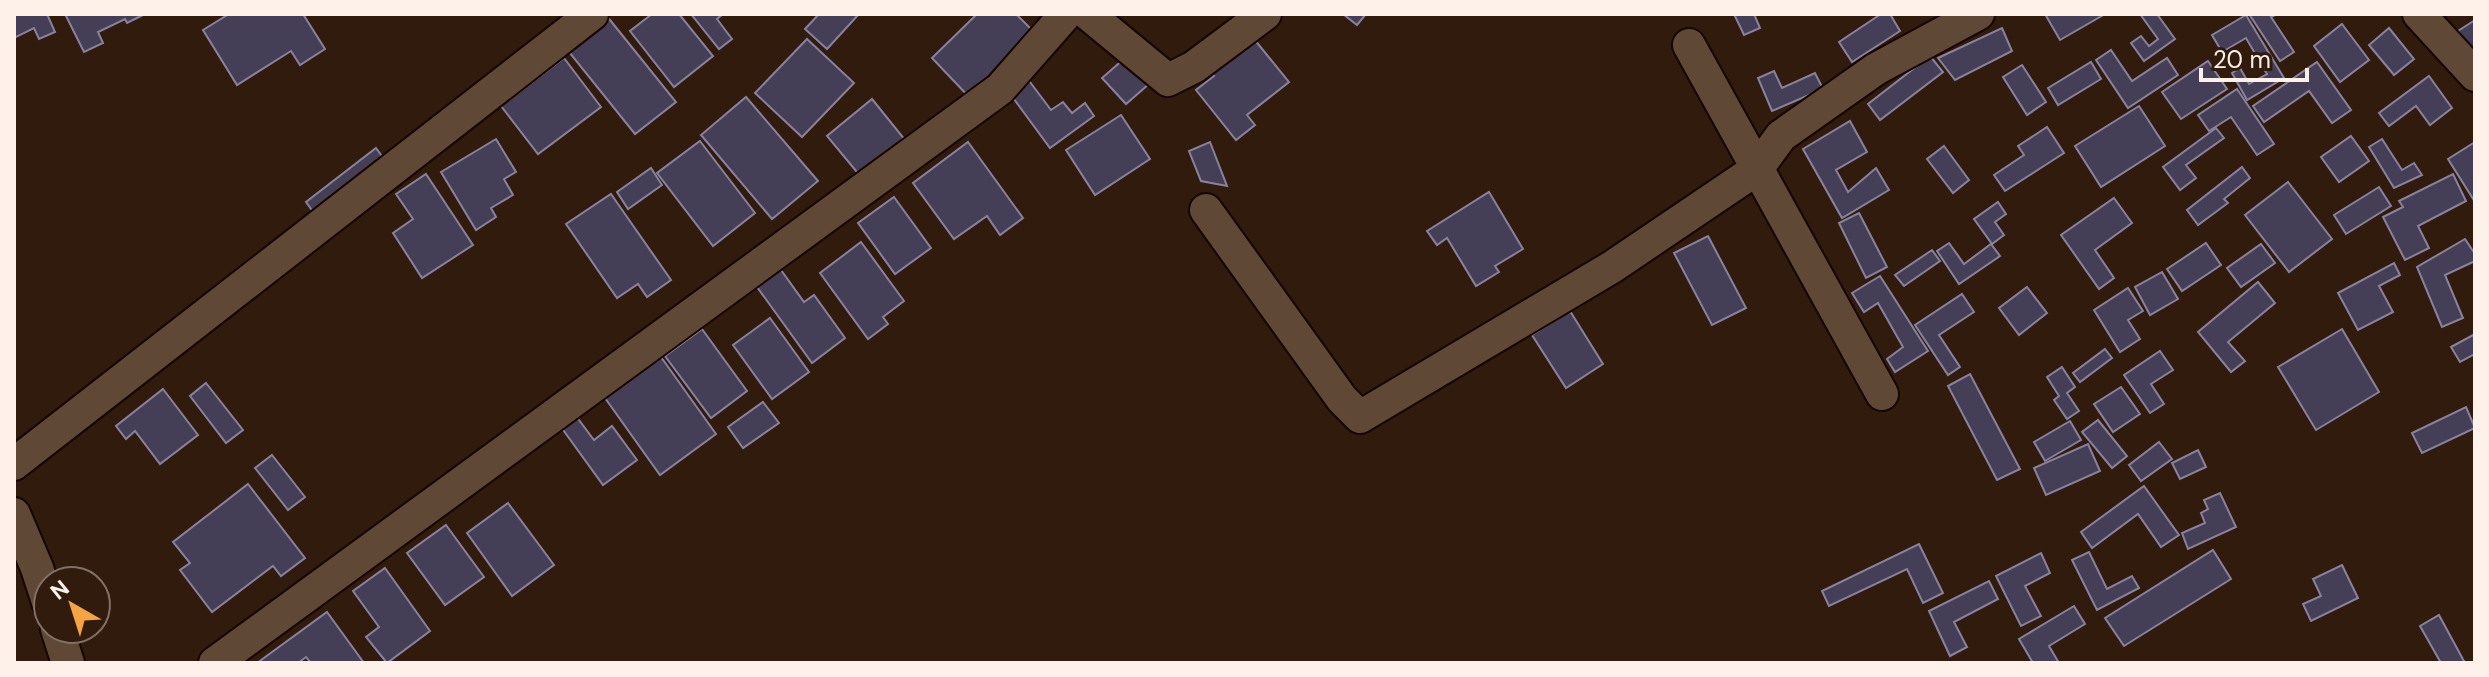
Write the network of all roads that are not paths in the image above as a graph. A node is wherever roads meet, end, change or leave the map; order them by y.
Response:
1 (592, 14) edge
2 (1066, 14) edge
3 (1088, 14) edge
4 (1265, 14) edge
5 (1978, 14) edge
6 (2419, 14) edge
7 (1689, 45) dead end
8 (2475, 75) edge
9 (1757, 169) junction
10 (1206, 210) dead end
11 (1882, 394) dead end
12 (14, 464) edge
13 (14, 514) edge
14 (36, 565) edge
15 (215, 663) edge

1 - 12 street
2 - 15 street
3 - 4 street
5 - 9 street
6 - 8 street
7 - 9 street
9 - 10 street
9 - 11 street
13 - 14 street

